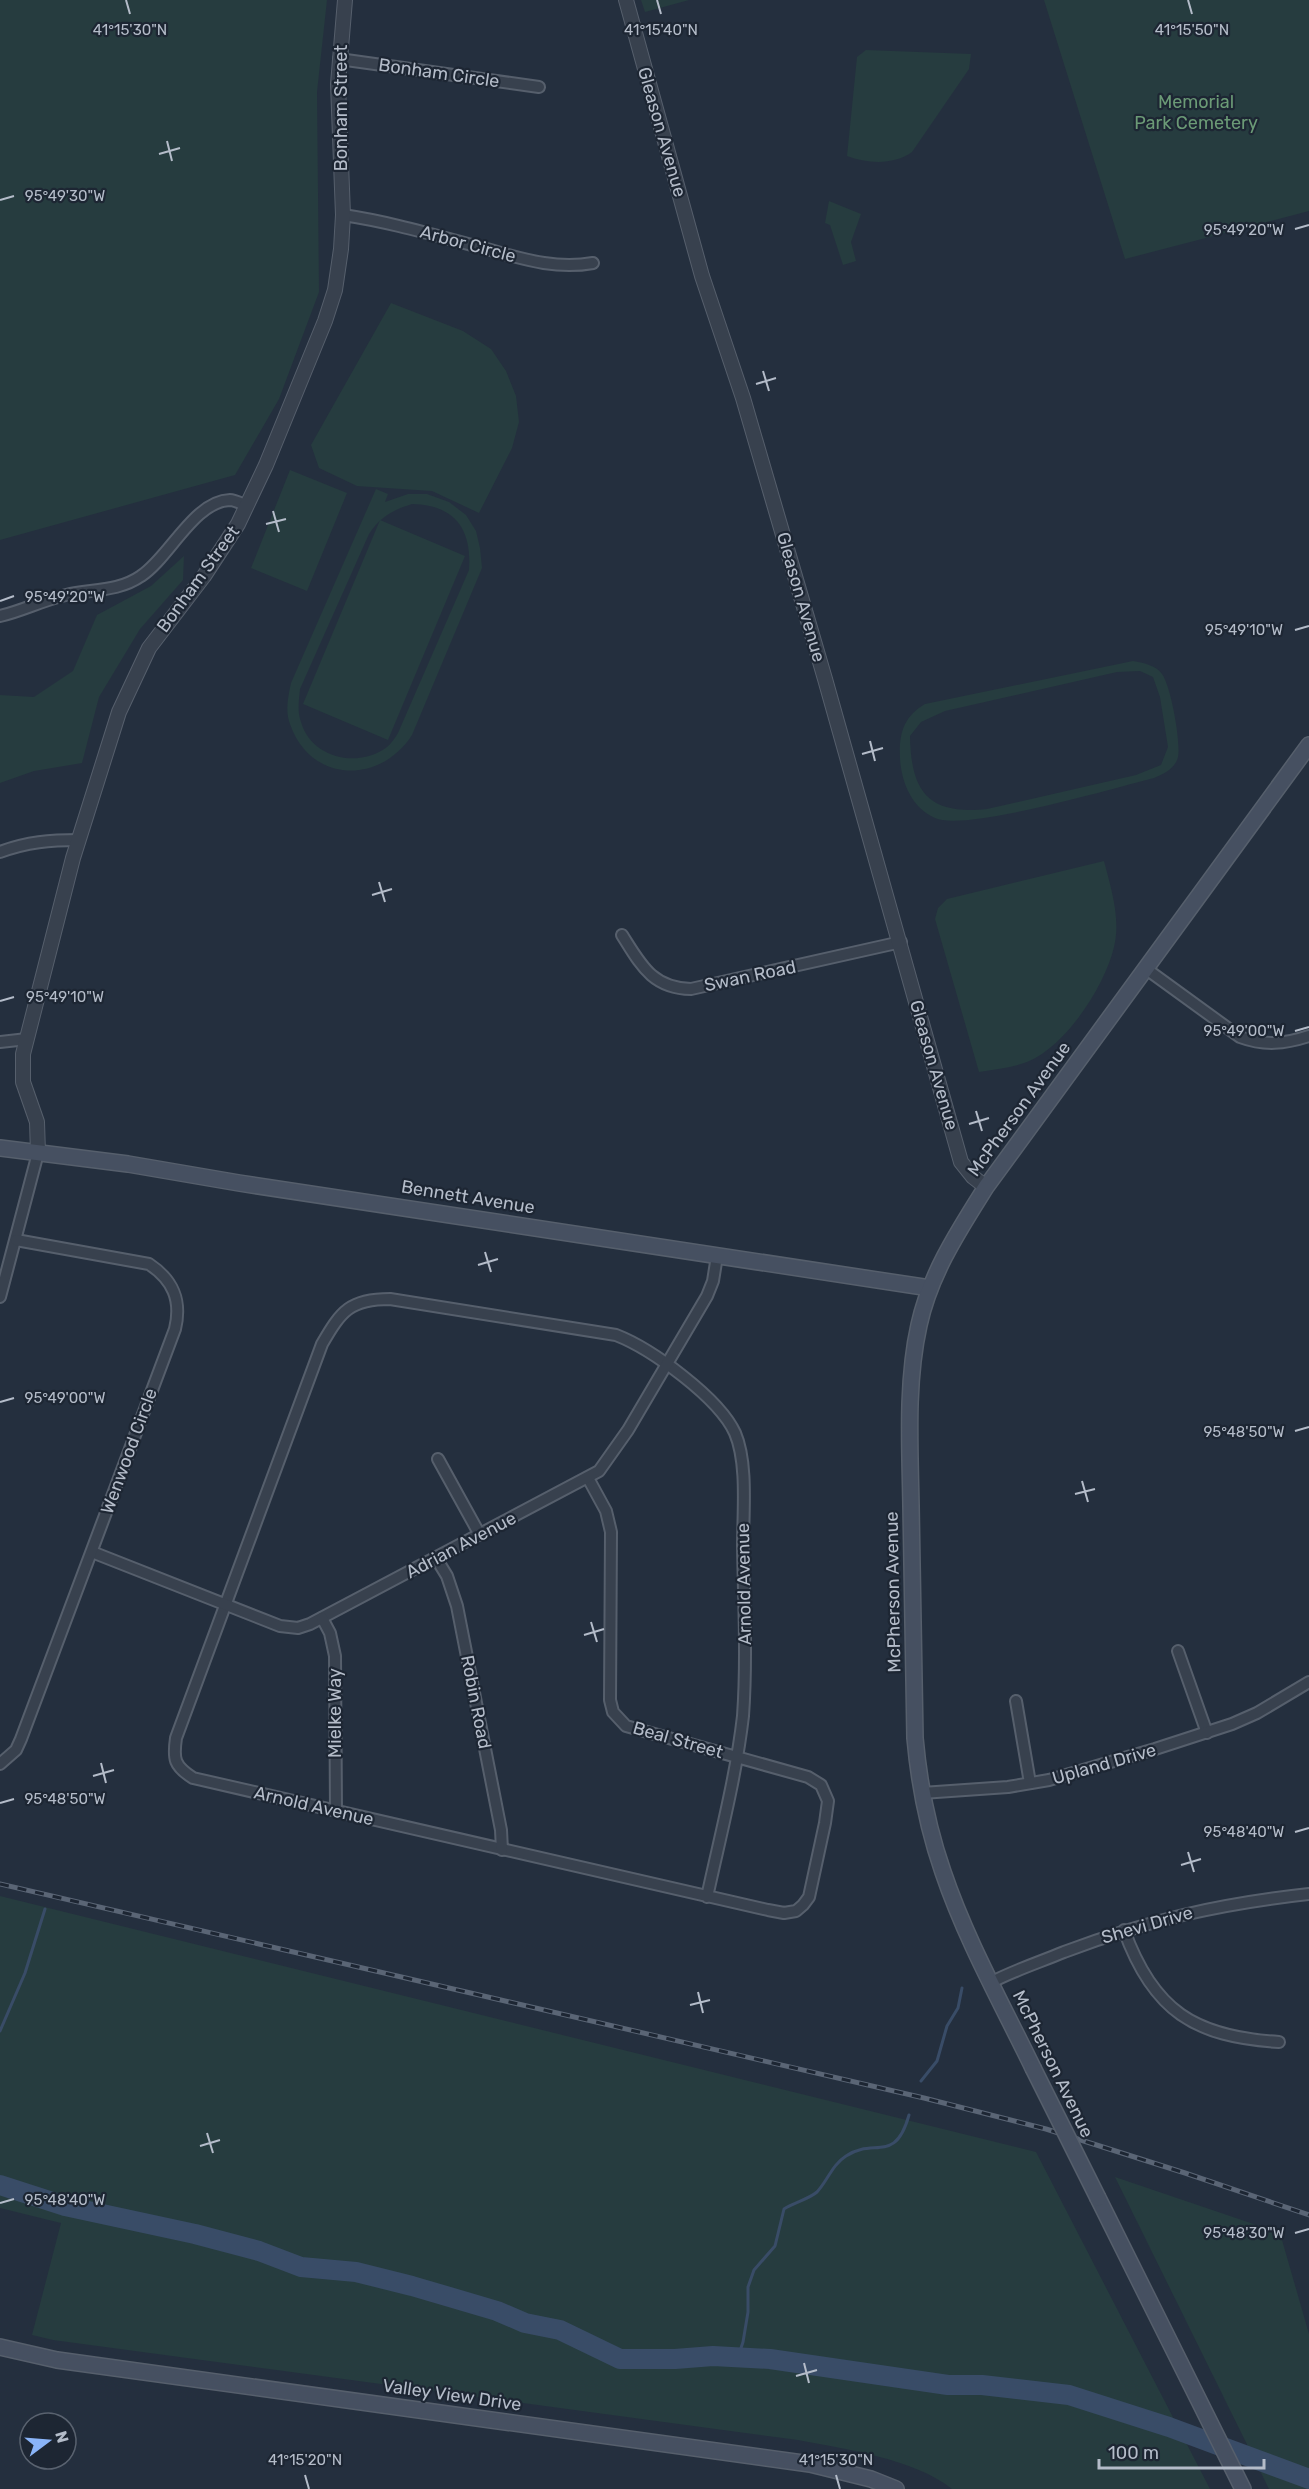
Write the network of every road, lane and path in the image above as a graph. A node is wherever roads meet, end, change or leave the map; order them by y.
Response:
1 (345, 0) edge
2 (626, 0) edge
3 (339, 59) junction
4 (539, 87) dead end
5 (343, 215) junction
6 (592, 263) dead end
7 (247, 506) junction
8 (0, 616) edge
9 (1309, 745) edge
10 (79, 840) junction
11 (0, 852) edge
12 (622, 935) dead end
13 (901, 942) junction
14 (1145, 968) junction
15 (1309, 1036) edge
16 (27, 1039) junction
17 (0, 1042) edge
18 (0, 1148) edge
19 (38, 1153) junction
20 (986, 1187) junction
21 (16, 1240) junction
22 (717, 1256) junction
23 (930, 1288) junction
24 (0, 1297) edge
25 (667, 1364) junction
26 (438, 1459) dead end
27 (588, 1478) junction
28 (480, 1535) junction
29 (92, 1551) junction
30 (436, 1558) junction
31 (225, 1605) junction
32 (322, 1618) junction
33 (1178, 1651) dead end
34 (1309, 1682) edge
35 (1016, 1701) dead end
36 (1207, 1733) junction
37 (736, 1756) junction
38 (0, 1764) edge
39 (1030, 1783) junction
40 (922, 1793) junction
41 (336, 1811) junction
42 (502, 1850) junction
43 (1309, 1894) edge
44 (707, 1897) junction
45 (1124, 1930) junction
46 (992, 1982) junction
47 (1279, 2042) dead end
48 (0, 2347) edge
49 (896, 2489) edge
50 (1243, 2489) edge

1 - 3 street, Bonham Street
2 - 13 street, Gleason Avenue
3 - 4 street, Bonham Circle
3 - 5 street, Bonham Street
5 - 6 street, Arbor Circle
5 - 7 street, Bonham Street
7 - 8 street
7 - 10 street, Bonham Street
9 - 14 main road, McPherson Avenue
10 - 11 street
10 - 16 street, Bonham Street
12 - 13 street, Swan Road
13 - 20 street, Gleason Avenue
14 - 15 street
14 - 20 main road, McPherson Avenue
16 - 17 street
16 - 19 street, Bonham Street
18 - 19 main road, Bennett Avenue
19 - 21 street
19 - 22 main road, Bennett Avenue
20 - 23 main road, McPherson Avenue
21 - 24 street
21 - 29 street, Wenwood Circle
22 - 23 main road, Bennett Avenue
22 - 25 street, Adrian Avenue
23 - 40 main road, McPherson Avenue
25 - 27 street, Adrian Avenue
25 - 31 street, Arnold Avenue
25 - 37 street, Arnold Avenue
26 - 28 street
27 - 28 street, Adrian Avenue
27 - 37 street, Beal Street
28 - 30 street, Adrian Avenue
29 - 31 street, Adrian Avenue
29 - 38 street, Wenwood Circle
30 - 32 street, Adrian Avenue
30 - 42 street, Robin Road
31 - 32 street, Adrian Avenue
31 - 41 street, Arnold Avenue
32 - 41 street, Mielke Way
33 - 36 street
34 - 36 street, Upland Drive
35 - 39 street
36 - 39 street, Upland Drive
37 - 44 street, Arnold Avenue
37 - 44 street, Beal Street
39 - 40 street, Upland Drive
40 - 46 main road, McPherson Avenue
41 - 42 street, Arnold Avenue
42 - 44 street, Arnold Avenue
43 - 45 street, Shevi Drive
45 - 46 street, Shevi Drive
45 - 47 street
46 - 50 main road, McPherson Avenue, bridge
48 - 49 main road, Valley View Drive

